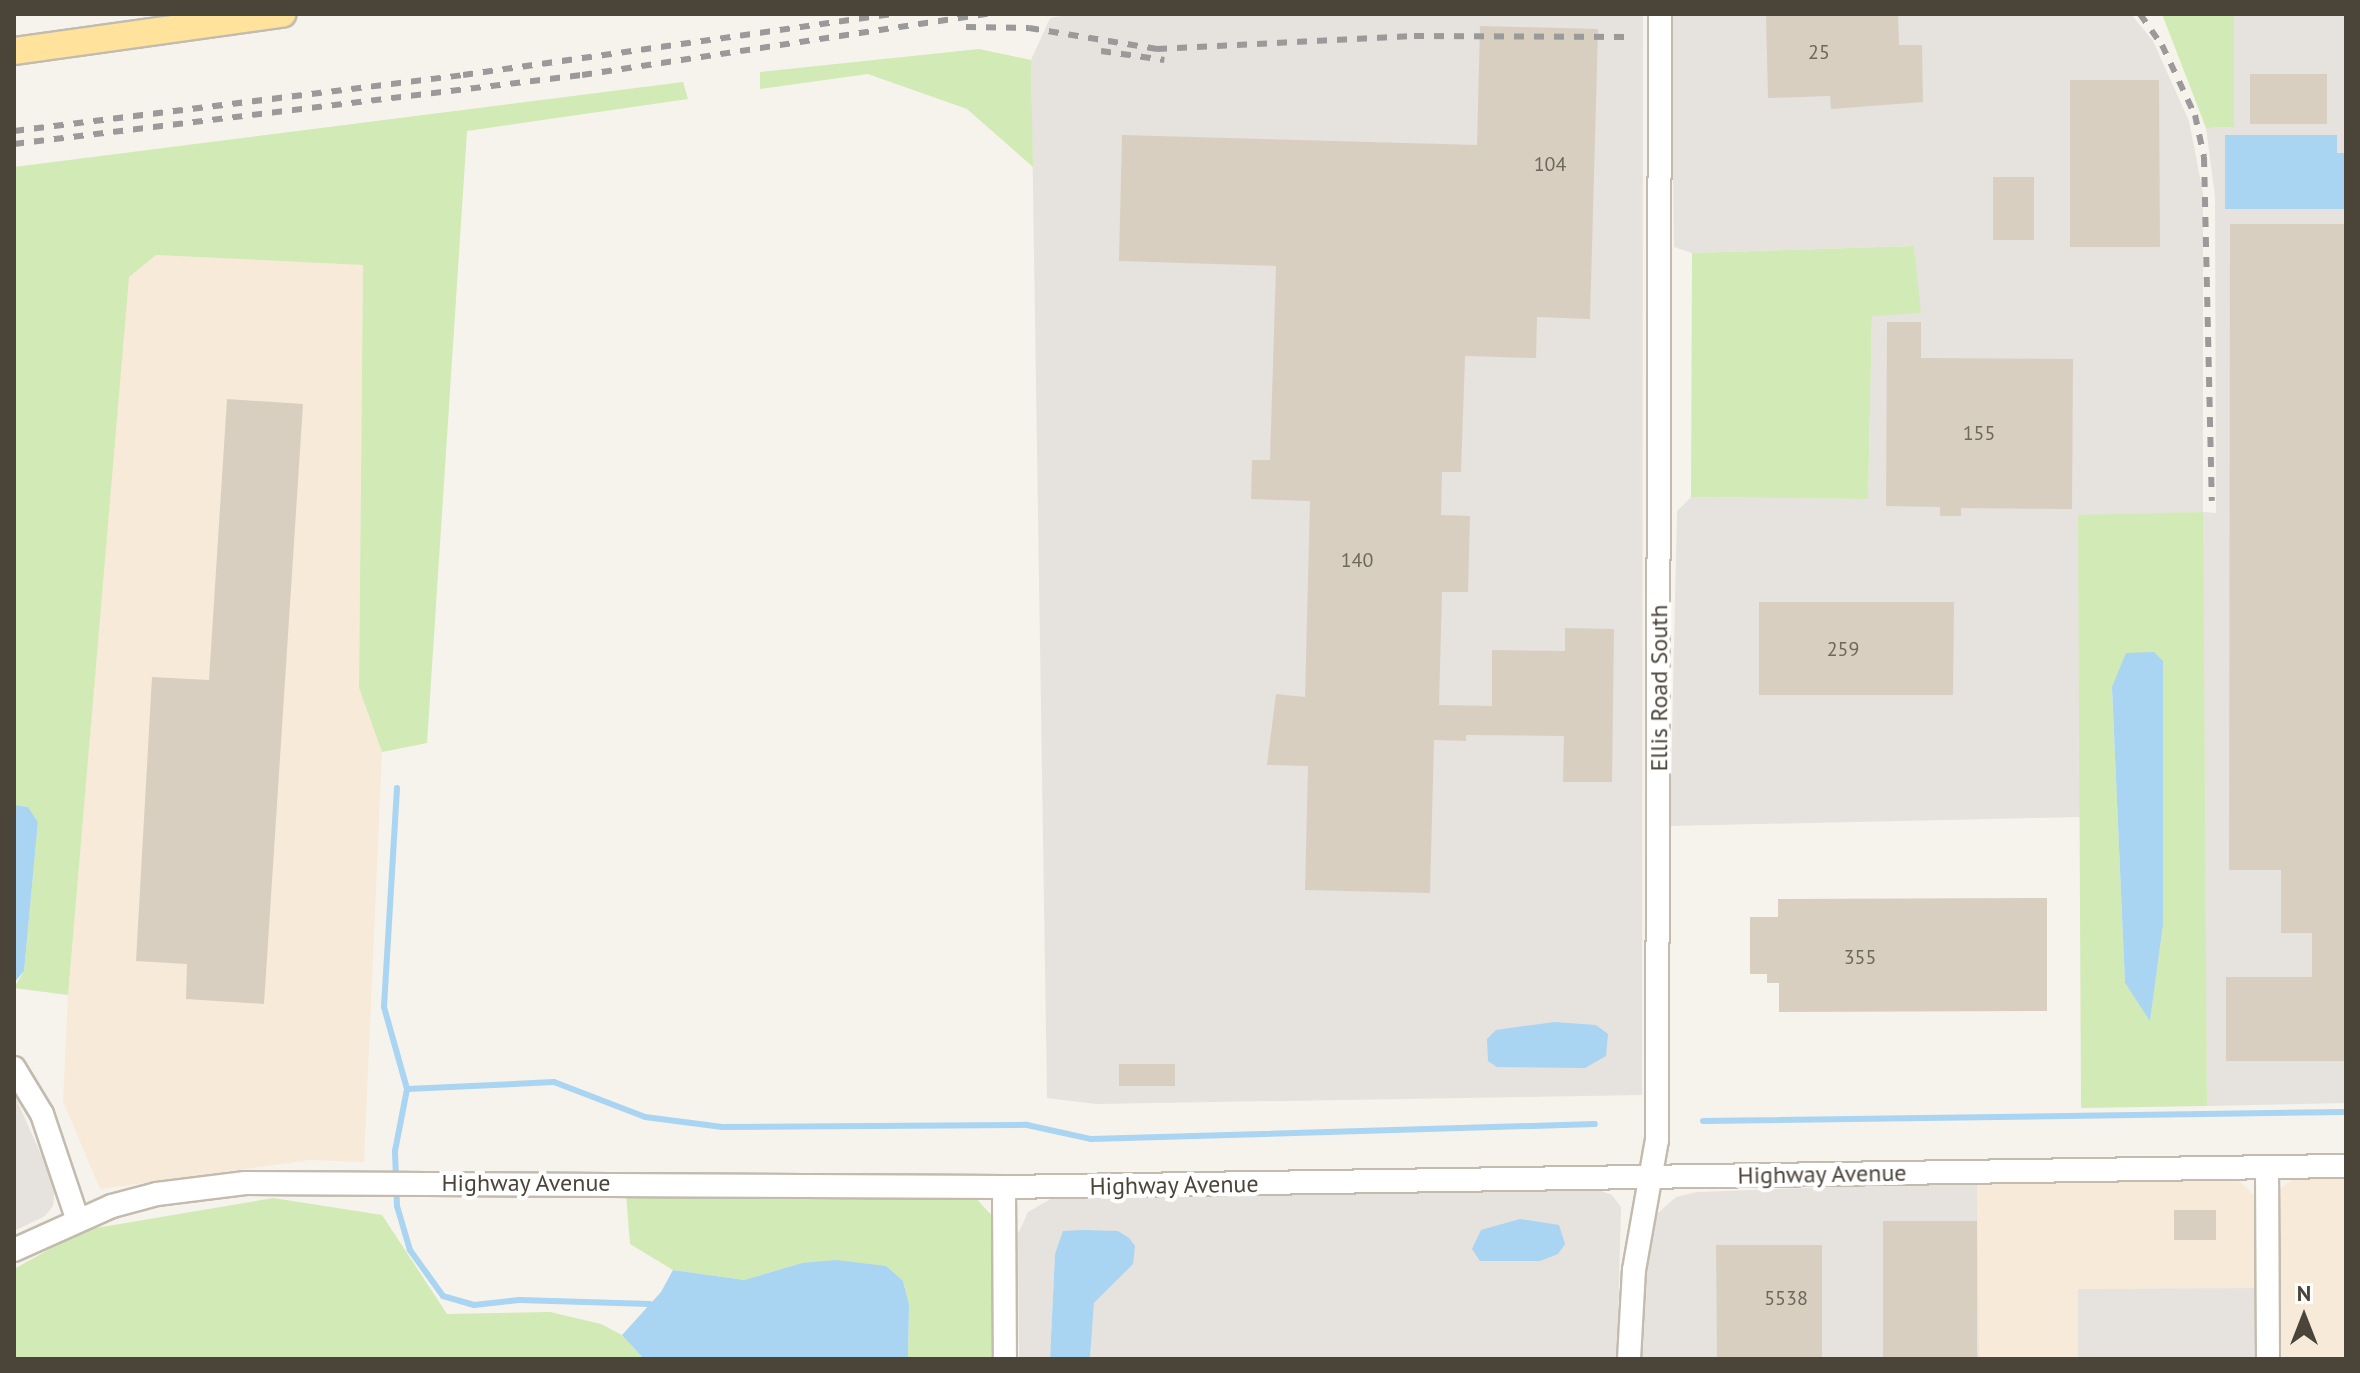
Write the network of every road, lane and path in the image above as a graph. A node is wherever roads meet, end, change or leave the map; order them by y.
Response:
1 (282, 14) edge
2 (1660, 14) edge
3 (14, 51) edge
4 (14, 1068) edge
5 (2346, 1166) edge
6 (2267, 1167) junction
7 (1651, 1177) junction
8 (1004, 1187) junction
9 (77, 1218) junction
10 (14, 1250) edge
11 (1005, 1359) edge
12 (1629, 1359) edge
13 (2268, 1359) edge

1 - 3 main road
2 - 7 street, Ellis Road South
4 - 9 street
5 - 6 street, Highway Avenue
6 - 7 street, Highway Avenue
6 - 13 street
7 - 8 street, Highway Avenue
7 - 12 street, Ellis Road South
8 - 9 street, Highway Avenue
8 - 11 street
9 - 10 street, Highway Avenue

